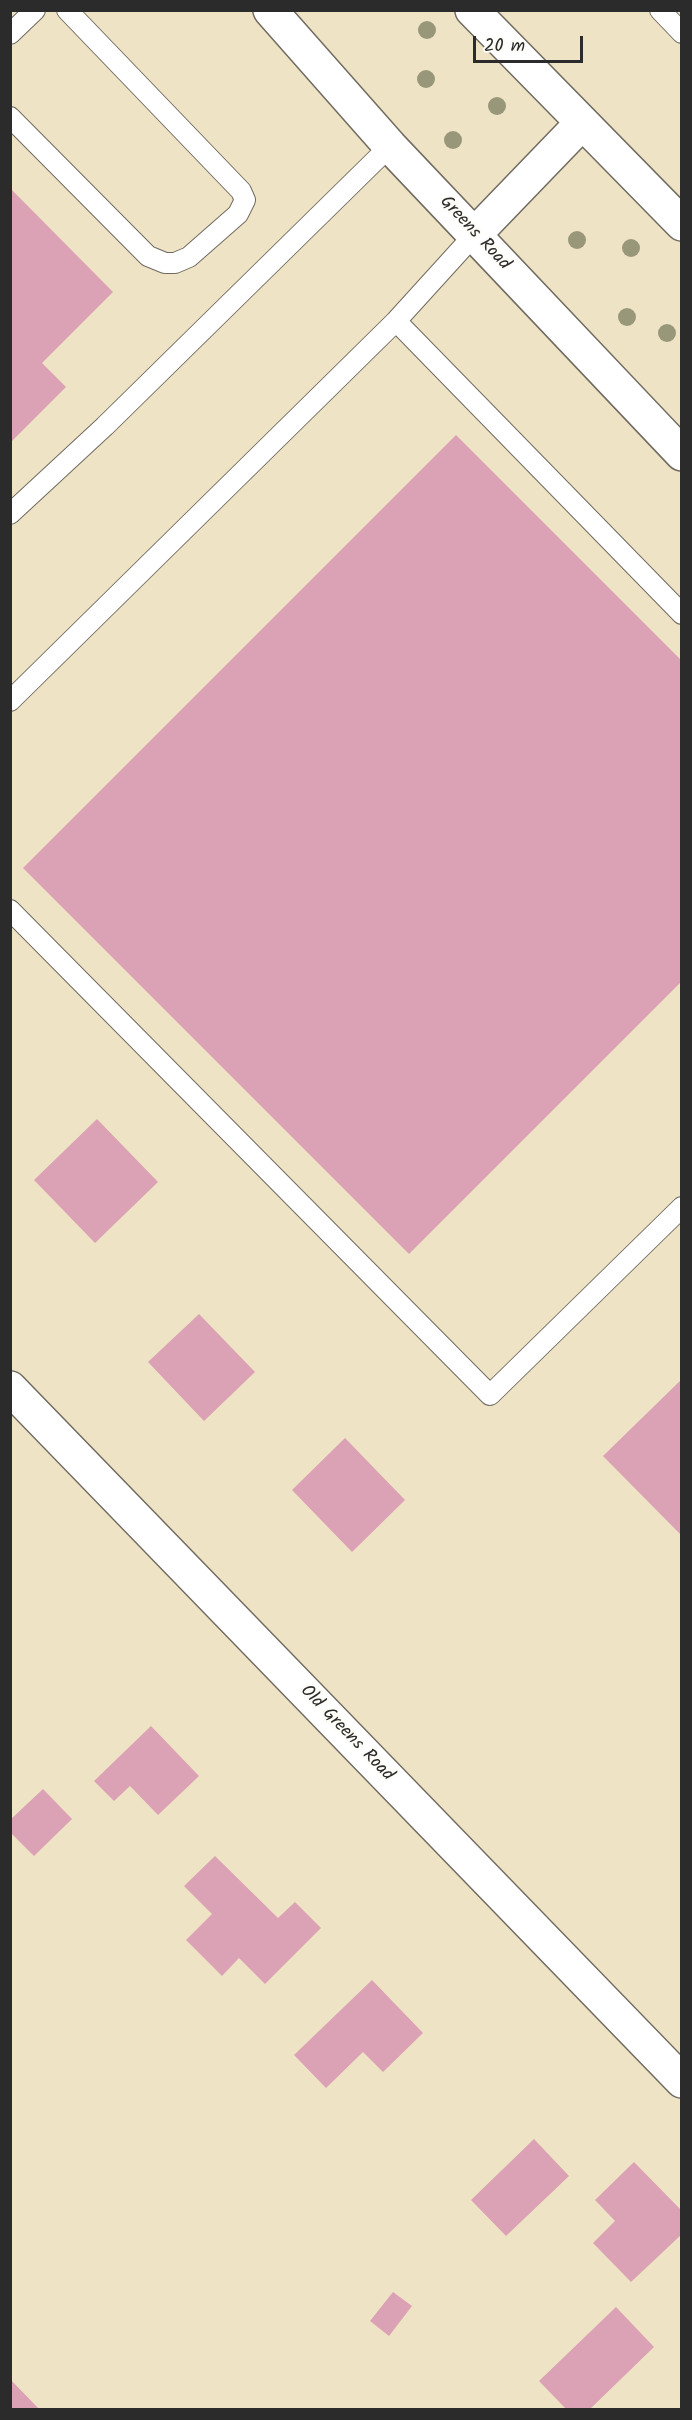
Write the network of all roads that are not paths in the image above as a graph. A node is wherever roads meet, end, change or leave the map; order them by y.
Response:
1 (35, 10) edge
2 (67, 10) edge
3 (270, 10) edge
4 (472, 10) edge
5 (660, 10) edge
6 (681, 33) edge
7 (10, 34) edge
8 (10, 117) edge
9 (581, 124) junction
10 (390, 146) junction
11 (681, 224) edge
12 (475, 234) junction
13 (396, 321) junction
14 (681, 454) edge
15 (10, 514) edge
16 (681, 614) edge
17 (10, 701) edge
18 (10, 910) edge
19 (681, 1207) edge
20 (10, 1388) edge
21 (681, 2081) edge

1 - 7 lane
2 - 8 lane
3 - 10 main road, Greens Road
4 - 9 main road
5 - 6 lane
9 - 11 main road
9 - 12 main road
10 - 12 main road, Greens Road
10 - 15 lane
12 - 13 lane
12 - 14 main road, Greens Road
13 - 16 lane
13 - 17 lane
18 - 19 lane
20 - 21 main road, Old Greens Road

